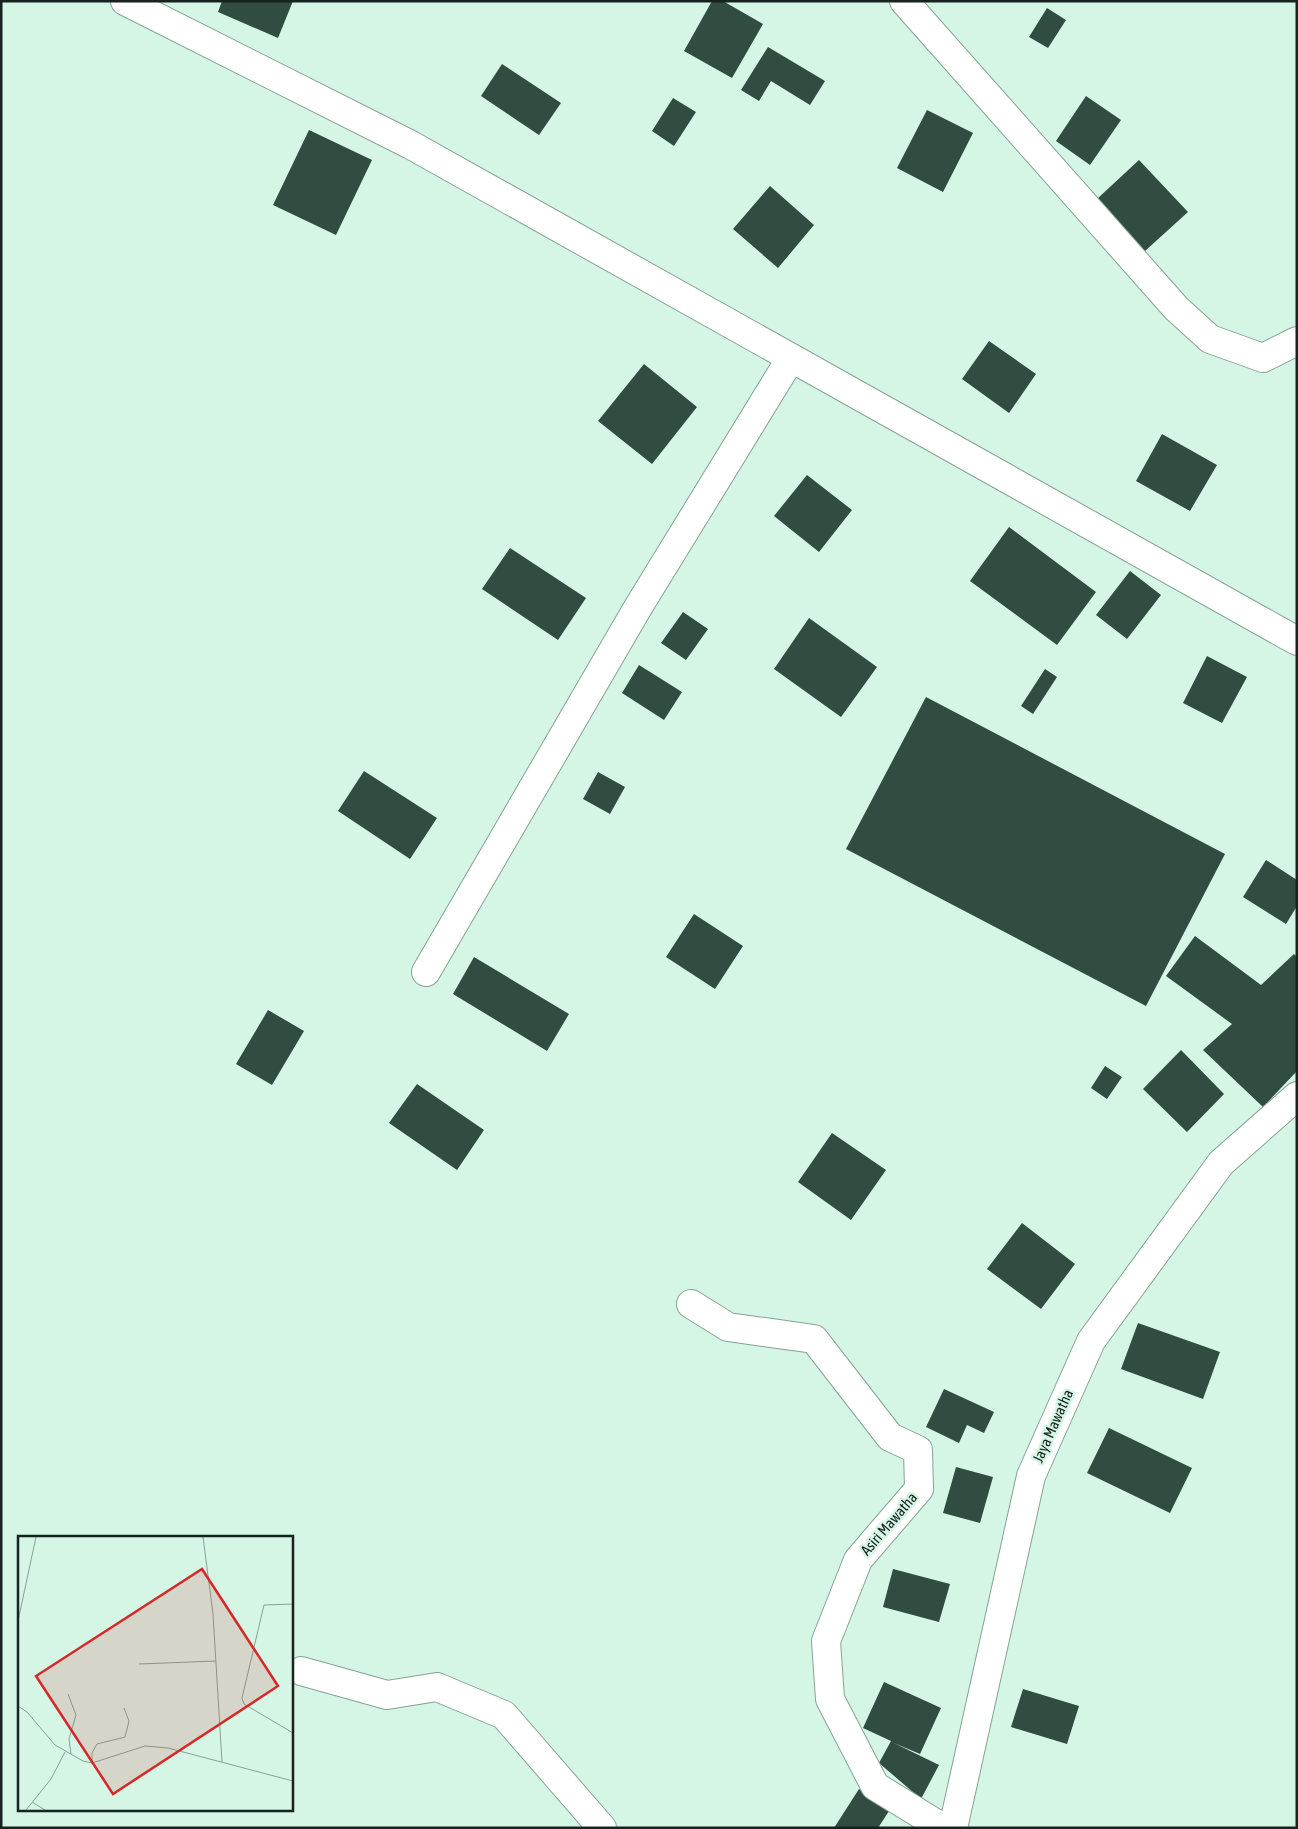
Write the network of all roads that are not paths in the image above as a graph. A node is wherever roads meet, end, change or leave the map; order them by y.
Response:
1 (125, 1) edge
2 (904, 1) edge
3 (1297, 341) edge
4 (791, 358) junction
5 (1297, 641) edge
6 (426, 972) dead end
7 (1297, 1096) edge
8 (691, 1304) dead end
9 (301, 1671) dead end
10 (602, 1828) edge
11 (943, 1828) edge
12 (953, 1828) edge

1 - 4 street
2 - 3 street
4 - 5 street
4 - 6 street
7 - 12 street, Jaya Mawatha
8 - 11 street, Asiri Mawatha
9 - 10 street

